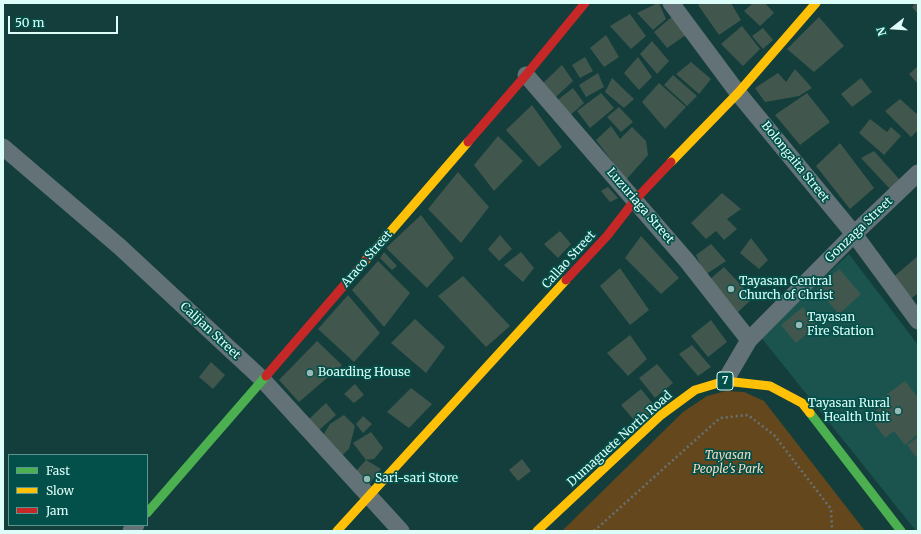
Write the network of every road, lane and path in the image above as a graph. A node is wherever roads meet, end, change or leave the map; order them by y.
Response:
1 (585, 3) edge
2 (671, 3) edge
3 (816, 3) edge
4 (526, 75) junction
5 (738, 93) junction
6 (3, 147) edge
7 (918, 173) edge
8 (635, 200) junction
9 (854, 234) junction
10 (918, 321) edge
11 (749, 340) junction
12 (262, 379) junction
13 (725, 381) junction
14 (368, 496) junction
15 (148, 512) edge
16 (337, 531) edge
17 (401, 531) edge
18 (536, 531) edge
19 (594, 531) edge
20 (832, 531) edge
21 (901, 531) edge

1 - 4 main road, Araco Street
2 - 5 street, Bolongaita Street
3 - 5 main road, Callao Street
4 - 8 street, Luzuriaga Street
4 - 12 main road, Araco Street
5 - 8 main road, Callao Street
5 - 9 street, Bolongaita Street
6 - 12 street, Calijan Street
7 - 9 street, Gonzaga Street
8 - 11 street, Luzuriaga Street
8 - 14 main road, Callao Street
9 - 10 street, Bolongaita Street
9 - 11 street, Gonzaga Street
11 - 13 street, Gonzaga Street
12 - 14 street, Calijan Street
12 - 15 main road, Araco Street
13 - 18 main road, Dumaguete North Road / 7
13 - 21 main road, Dumaguete North Road / 7
14 - 16 main road, Callao Street
14 - 17 street, Calijan Street
19 - 20 path

